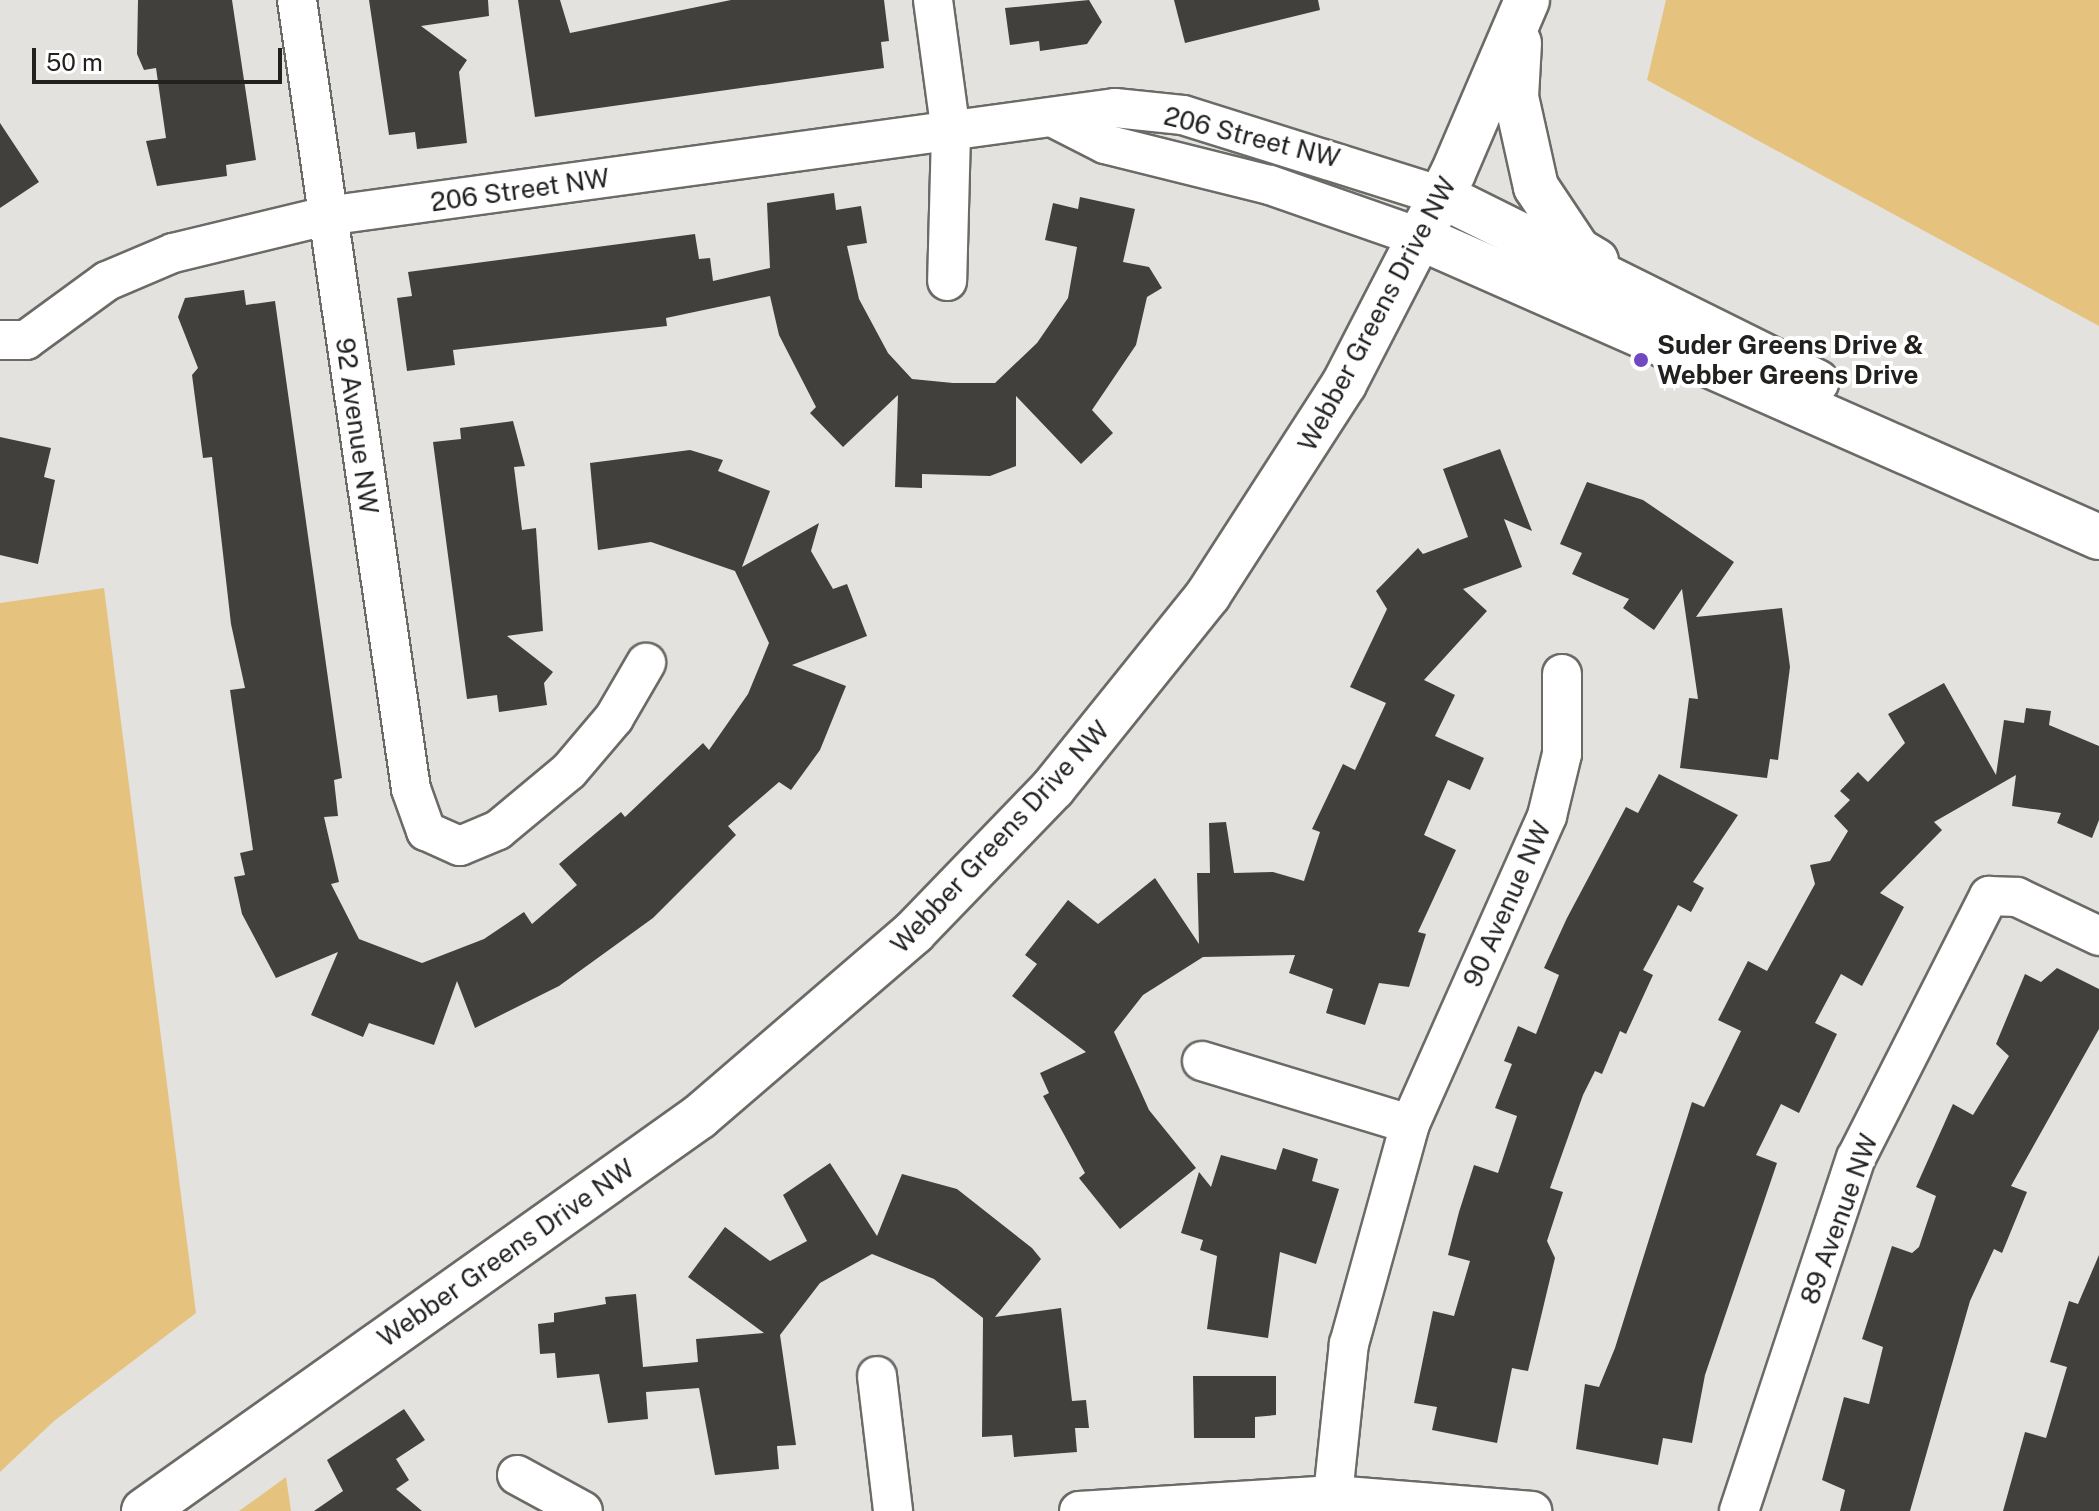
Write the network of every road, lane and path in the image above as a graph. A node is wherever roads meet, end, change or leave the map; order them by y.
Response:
1 (297, 0) edge
2 (933, 0) edge
3 (1524, 9) edge
4 (1058, 120) junction
5 (951, 133) junction
6 (1442, 196) junction
7 (326, 216) junction
8 (1421, 238) junction
9 (947, 281) dead end
10 (1676, 311) junction
11 (4, 342) edge
12 (2099, 537) edge
13 (646, 663) dead end
14 (1562, 674) dead end
15 (2099, 936) edge
16 (1202, 1061) dead end
17 (1410, 1124) junction
18 (877, 1376) dead end
19 (517, 1475) dead end
20 (1333, 1495) junction
21 (144, 1511) edge
22 (583, 1511) edge
23 (893, 1511) edge
24 (1079, 1511) edge
25 (1532, 1511) edge
26 (1739, 1511) edge

1 - 7 street, 92 Avenue NW
2 - 5 street
3 - 6 main road, Webber Greens Drive NW
3 - 10 main road
4 - 5 street, 206 Street NW
4 - 6 street, 206 Street NW
4 - 8 street, 206 Street NW
5 - 7 street, 206 Street NW
5 - 9 street
6 - 8 main road, Webber Greens Drive NW
6 - 10 main road
7 - 11 street, 206 Street NW
7 - 13 street, 92 Avenue NW
8 - 12 main road
8 - 21 main road, Webber Greens Drive NW
10 - 12 main road
14 - 17 street, 90 Avenue NW
15 - 26 street, 89 Avenue NW
16 - 17 street
17 - 20 street, 90 Avenue NW
18 - 23 street
19 - 22 street
20 - 24 street
20 - 25 street

